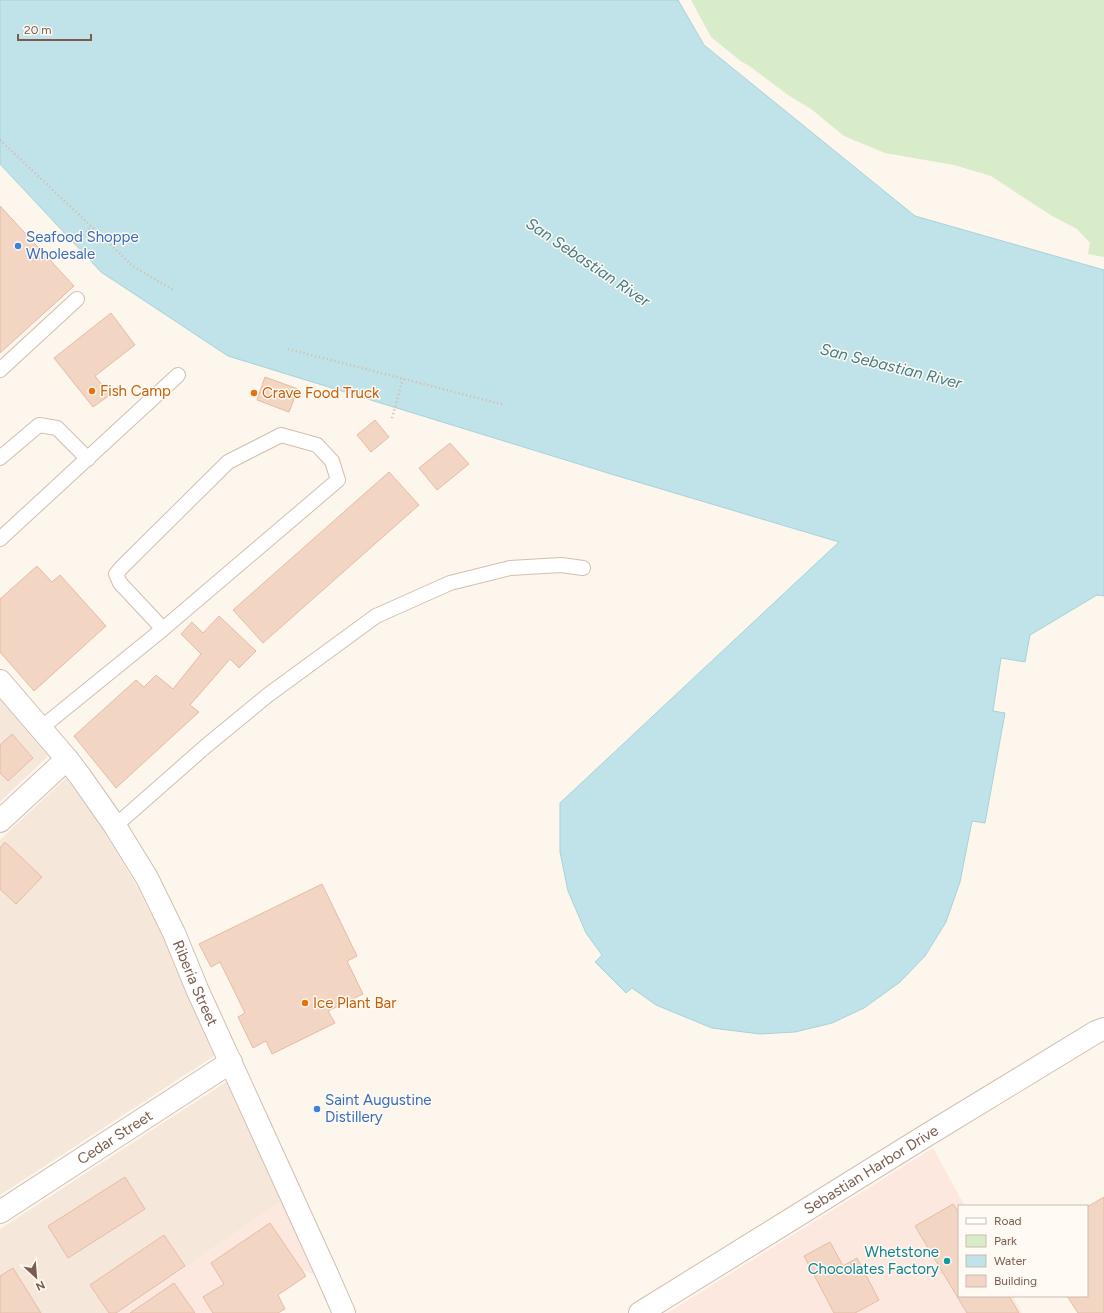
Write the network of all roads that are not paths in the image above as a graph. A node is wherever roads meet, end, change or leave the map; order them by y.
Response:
1 (77, 299) dead end
2 (0, 370) edge
3 (178, 375) dead end
4 (0, 458) edge
5 (88, 459) junction
6 (0, 539) edge
7 (583, 568) dead end
8 (163, 629) junction
9 (0, 681) edge
10 (40, 728) junction
11 (67, 759) junction
12 (0, 821) edge
13 (115, 826) junction
14 (1104, 1029) edge
15 (230, 1062) junction
16 (0, 1212) edge
17 (344, 1313) edge
18 (640, 1313) edge

1 - 2 lane
3 - 5 lane
4 - 5 lane
5 - 6 lane
7 - 13 lane
8 - 8 lane
8 - 10 lane
9 - 10 street, Riberia Street
10 - 11 street, Riberia Street
11 - 12 street
11 - 13 street, Riberia Street
13 - 15 street, Riberia Street
14 - 18 street, Sebastian Harbor Drive
15 - 16 street, Cedar Street
15 - 17 street, Riberia Street

